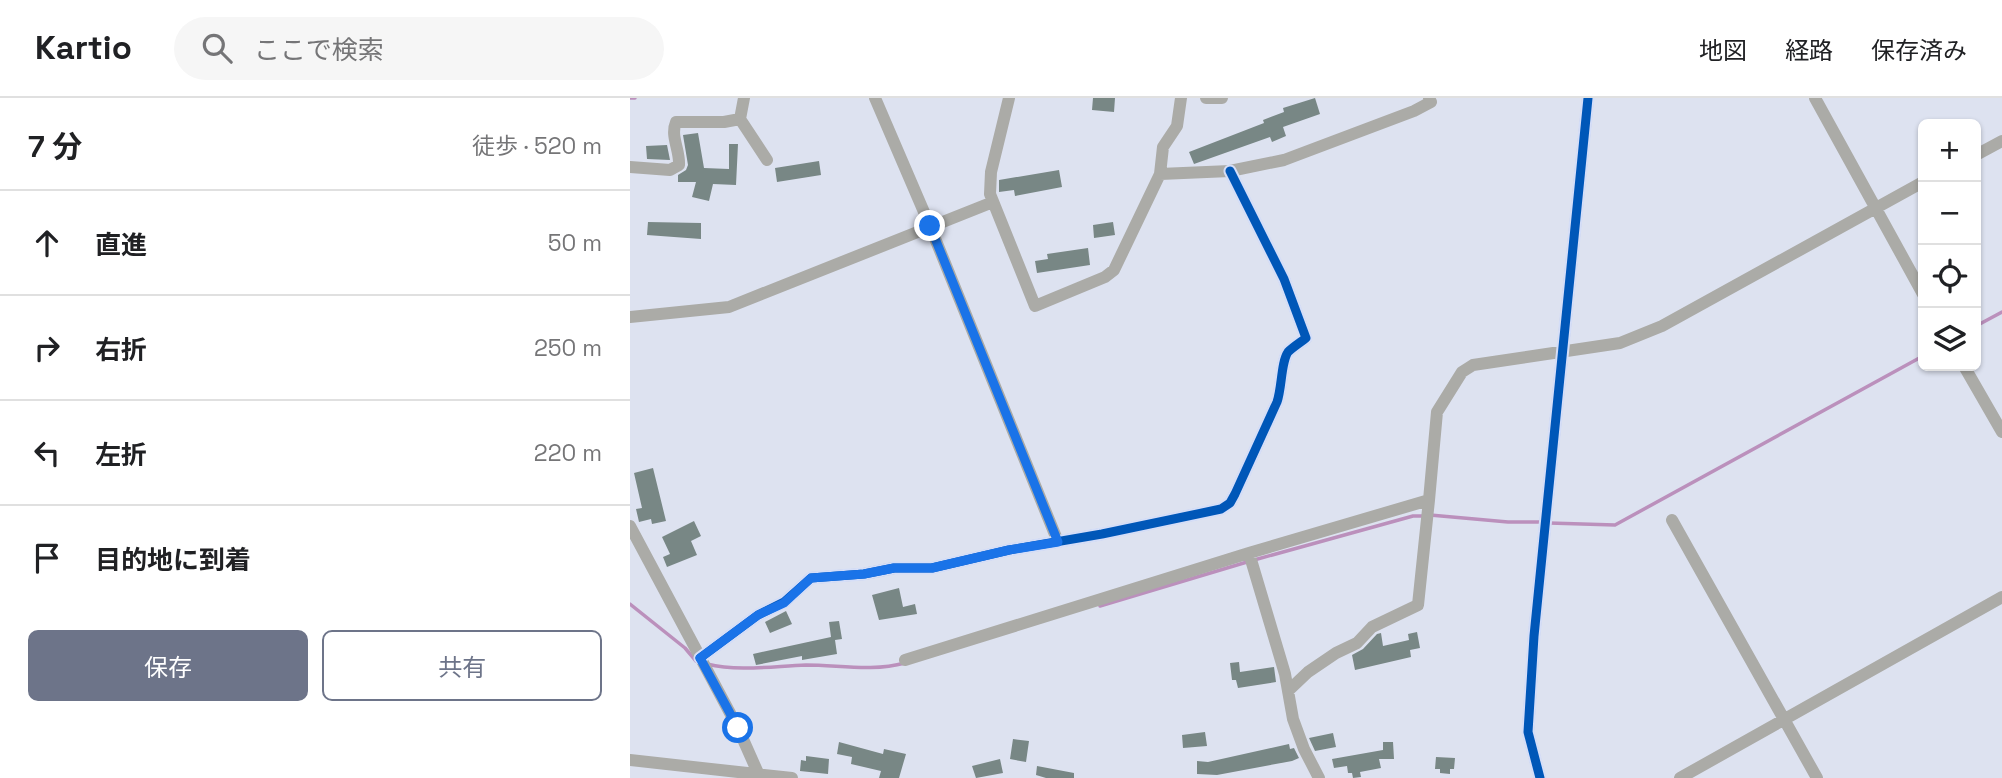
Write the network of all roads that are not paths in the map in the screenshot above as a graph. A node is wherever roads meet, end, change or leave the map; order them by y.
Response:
1 (744, 98) edge
2 (875, 98) edge
3 (1009, 98) edge
4 (1181, 98) edge
5 (1206, 98) edge
6 (1222, 98) edge
7 (1429, 98) edge
8 (1588, 98) edge
9 (1815, 98) edge
10 (740, 119) junction
11 (2002, 141) edge
12 (1981, 152) edge
13 (767, 160) dead end
14 (630, 167) edge
15 (1230, 171) junction
16 (1160, 174) junction
17 (1918, 185) edge
18 (993, 202) junction
19 (1875, 207) junction
20 (930, 226) junction
21 (1918, 285) edge
22 (630, 317) edge
23 (1562, 352) junction
24 (1967, 371) edge
25 (2002, 432) edge
26 (1429, 500) junction
27 (1672, 520) dead end
28 (630, 526) edge
29 (1058, 542) junction
30 (1249, 553) junction
31 (2002, 597) edge
32 (905, 660) dead end
33 (702, 662) junction
34 (1288, 691) junction
35 (1783, 720) junction
36 (630, 760) edge
37 (758, 774) junction
38 (791, 778) edge
39 (1319, 778) edge
40 (1540, 778) edge
41 (1680, 778) edge
42 (1817, 778) edge

1 - 10 street
2 - 20 street
3 - 18 street
4 - 16 street
5 - 6 street
7 - 15 street
8 - 23 street
9 - 19 street
10 - 13 street
10 - 14 street
11 - 12 street
15 - 16 street
15 - 29 street
16 - 18 street
17 - 19 street
18 - 20 street
19 - 21 street
19 - 23 street
20 - 22 street
20 - 29 street
23 - 26 street
23 - 40 street
24 - 25 street
26 - 30 street
26 - 34 street
27 - 35 street
28 - 33 street
29 - 33 street
30 - 32 street
30 - 34 street
31 - 35 street
33 - 37 street
34 - 39 street
35 - 41 street
35 - 42 street
36 - 37 street
37 - 38 street

